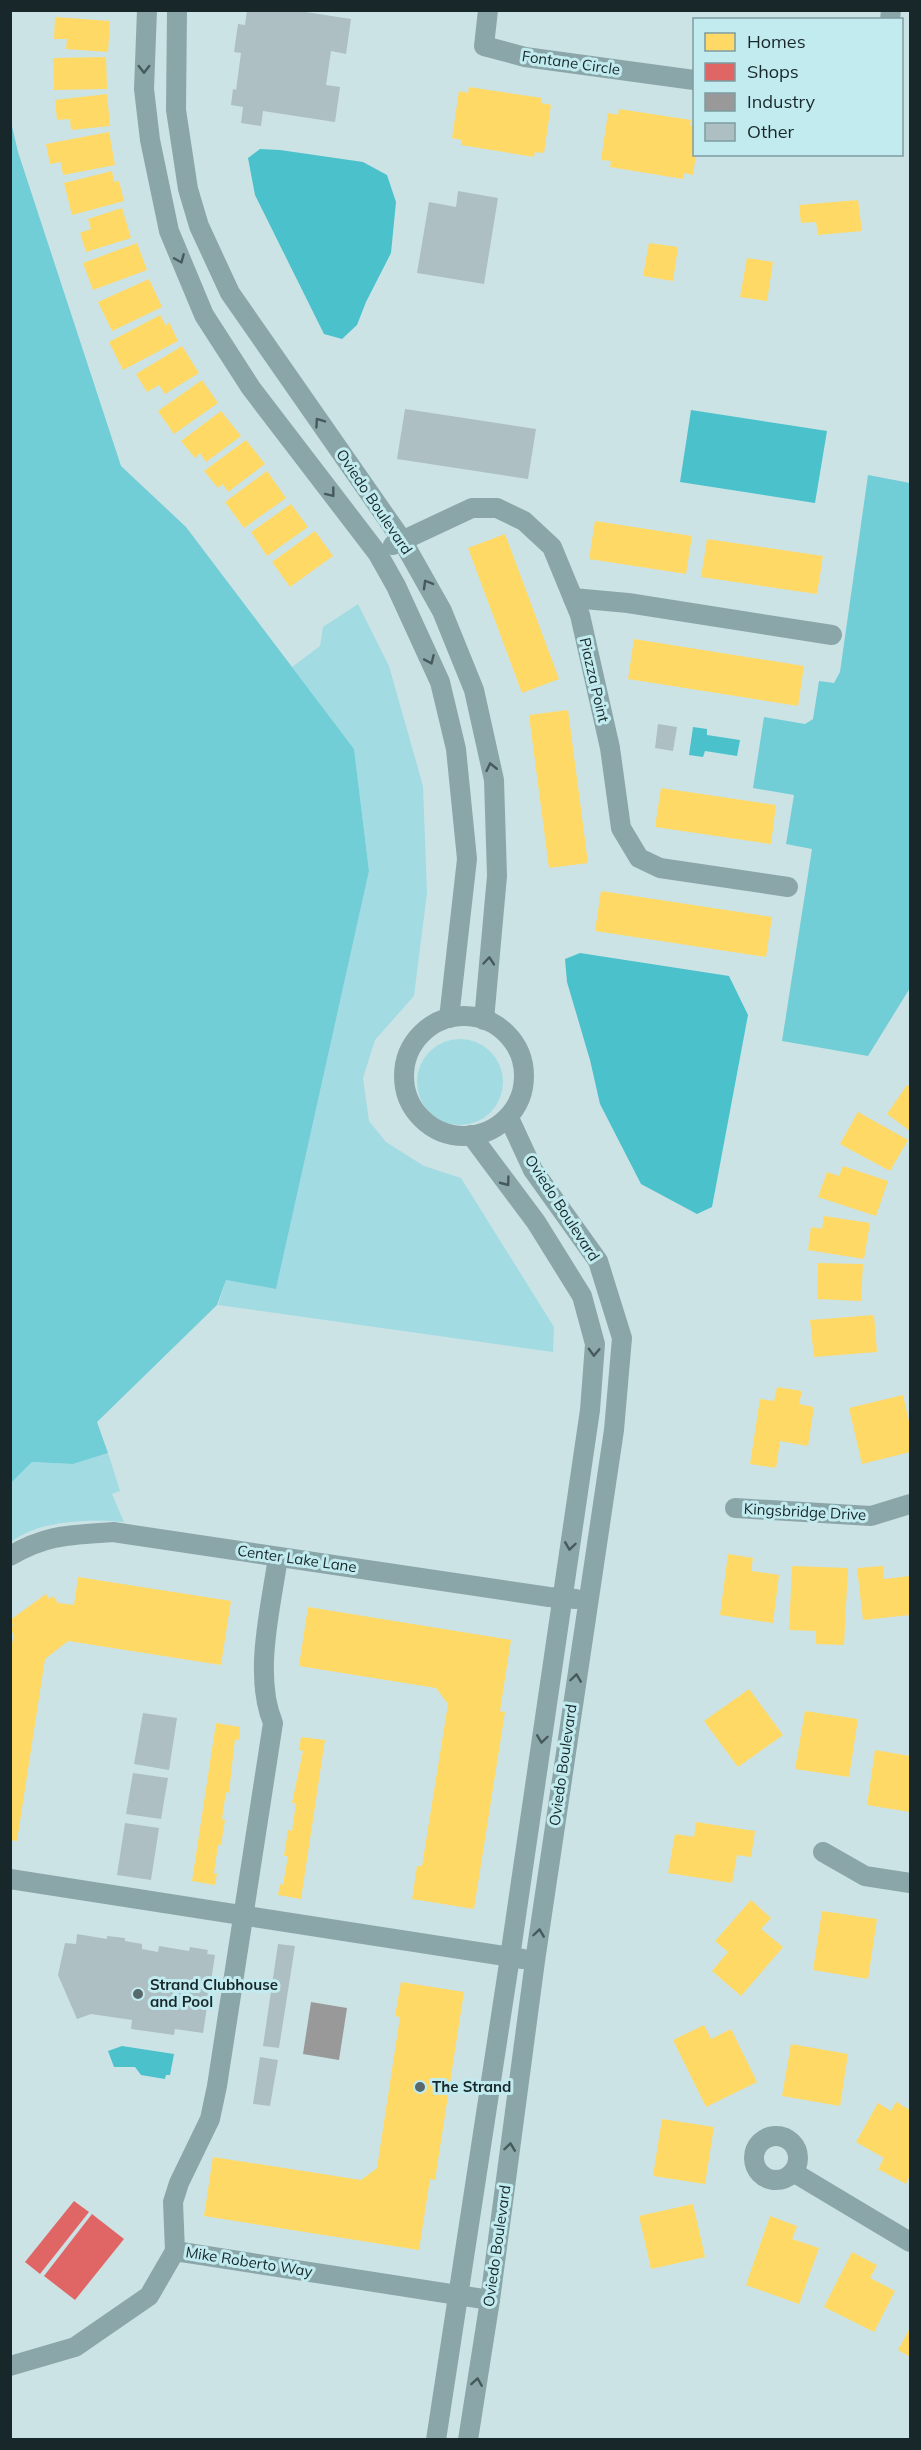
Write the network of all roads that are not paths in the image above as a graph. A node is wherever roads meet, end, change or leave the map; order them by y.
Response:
1 (147, 10) edge
2 (177, 10) edge
3 (488, 10) edge
4 (693, 80) edge
5 (402, 540) junction
6 (378, 554) junction
7 (573, 598) junction
8 (832, 635) dead end
9 (788, 887) dead end
10 (449, 1018) junction
11 (484, 1020) junction
12 (509, 1118) junction
13 (471, 1136) junction
14 (910, 1504) edge
15 (735, 1509) dead end
16 (10, 1556) edge
17 (278, 1557) junction
18 (562, 1598) junction
19 (587, 1600) junction
20 (823, 1852) dead end
21 (10, 1879) edge
22 (910, 1883) edge
23 (243, 1915) junction
24 (510, 1957) junction
25 (535, 1961) junction
26 (793, 2172) dead end
27 (910, 2242) edge
28 (176, 2251) junction
29 (459, 2295) junction
30 (490, 2300) junction
31 (10, 2367) edge
32 (435, 2439) edge
33 (468, 2439) edge

1 -> 6 street, Oviedo Boulevard
5 -> 2 street, Oviedo Boulevard
3 - 4 street, Fontane Circle
5 - 6 street, Piazza Point
5 - 7 street, Piazza Point
11 -> 5 street, Oviedo Boulevard
6 -> 10 street, Oviedo Boulevard
7 - 8 street
7 - 9 street, Piazza Point
10 - 11 street
10 - 13 street
11 - 12 street
12 - 13 street
12 - 19 street, Oviedo Boulevard
13 -> 18 street, Oviedo Boulevard
14 - 15 street, Kingsbridge Drive
16 - 17 street, Center Lake Lane
17 - 18 street, Center Lake Lane
17 - 23 street
18 - 19 street, Center Lake Lane
18 -> 24 street, Oviedo Boulevard
25 -> 19 street, Oviedo Boulevard
20 - 22 street
21 - 23 street
23 - 24 street
23 - 28 street
24 - 25 street
24 - 29 street, Oviedo Boulevard
30 -> 25 street, Oviedo Boulevard
26 - 27 street
28 - 29 street, Mike Roberto Way
28 - 31 street, Mike Roberto Way
29 - 30 street, Mike Roberto Way
29 - 32 street, Oviedo Boulevard
33 -> 30 street, Oviedo Boulevard

